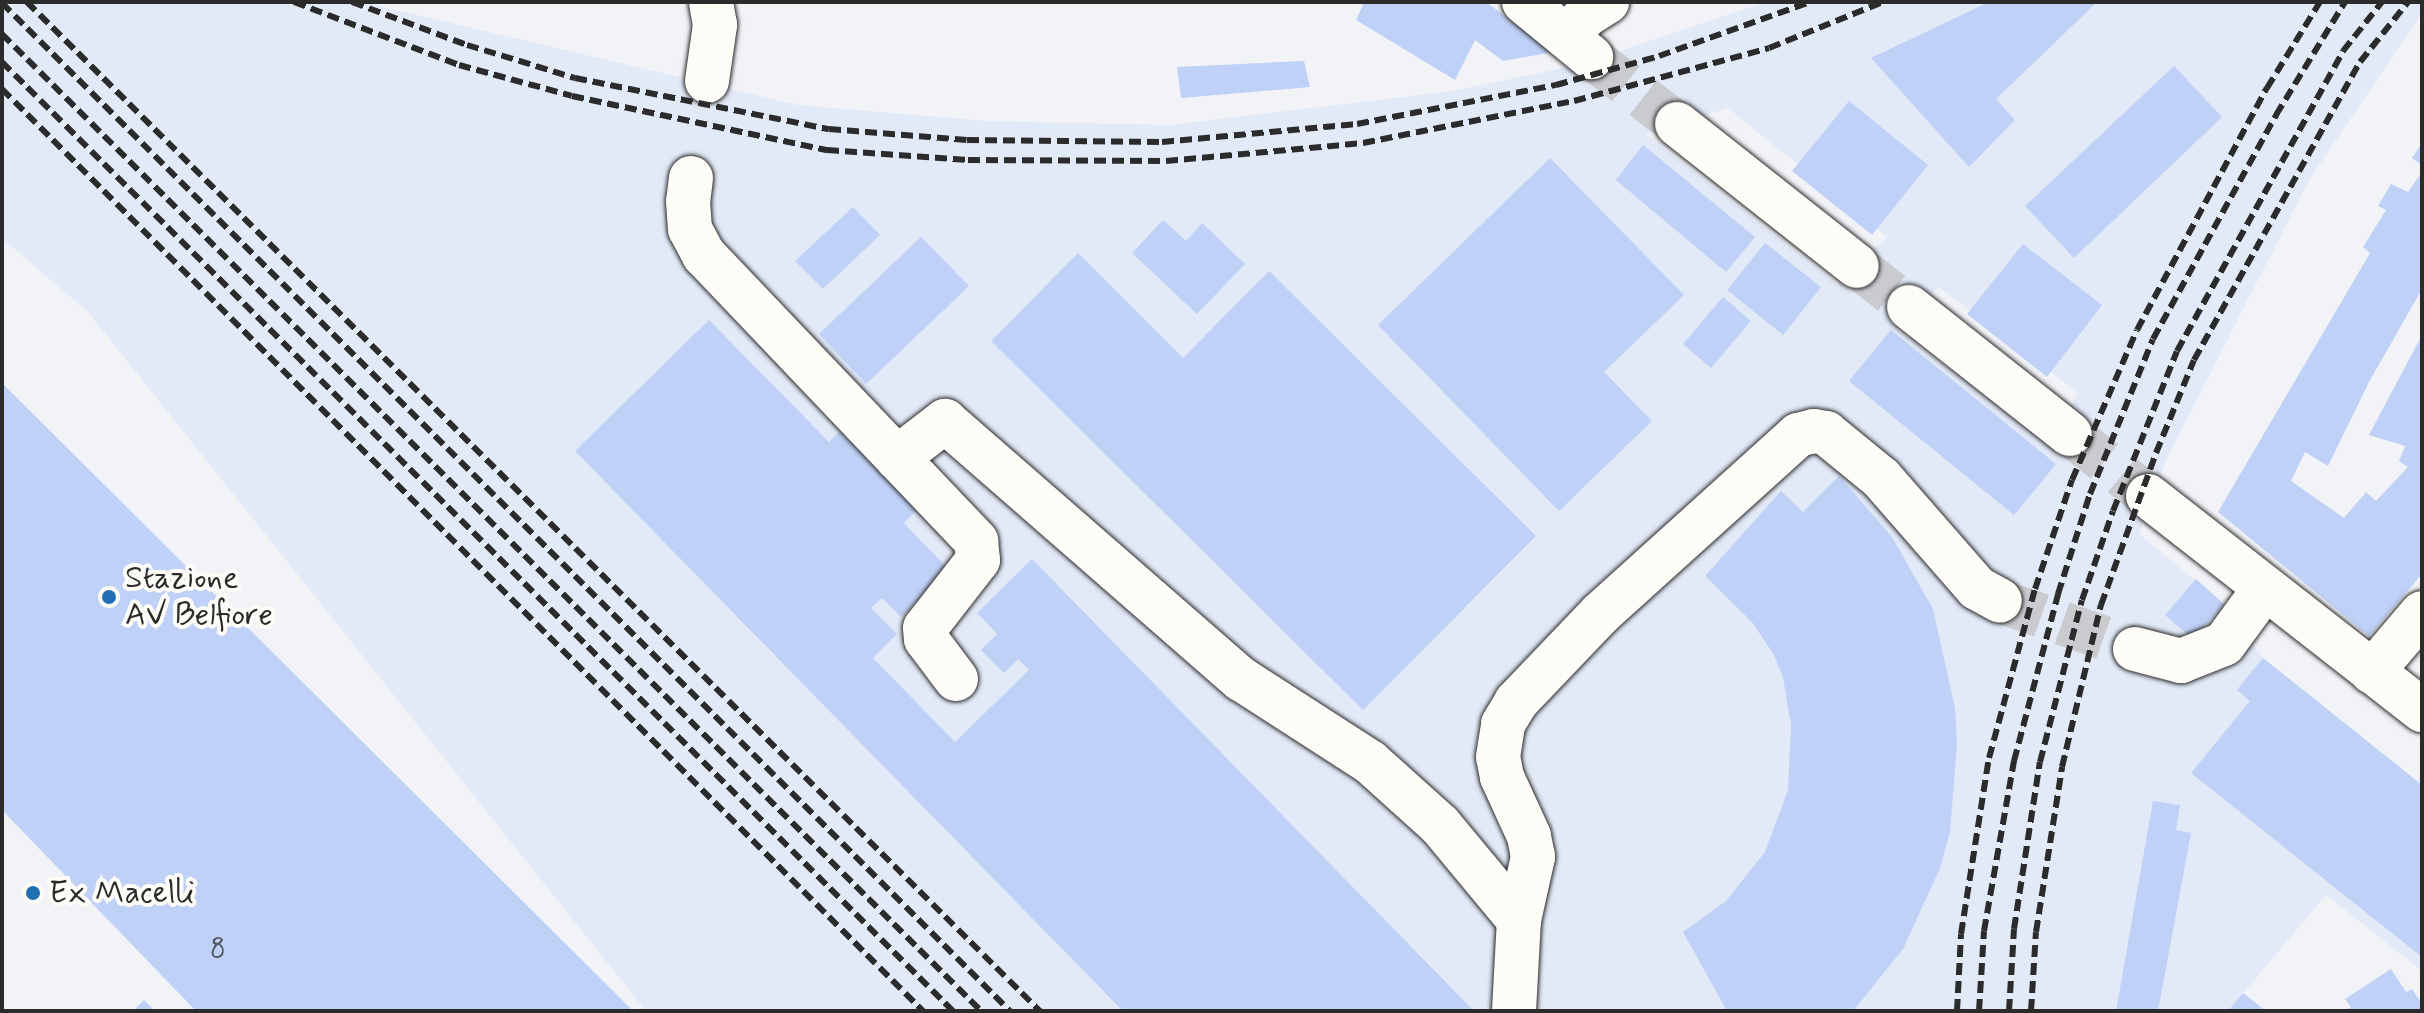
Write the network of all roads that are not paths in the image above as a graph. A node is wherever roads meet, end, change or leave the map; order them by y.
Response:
1 (711, 2) edge
2 (1524, 2) edge
3 (1607, 2) edge
4 (707, 81) dead end
5 (1677, 124) tunnel mouth
6 (691, 178) dead end
7 (1857, 266) tunnel mouth
8 (1909, 307) tunnel mouth
9 (2070, 434) tunnel mouth
10 (897, 458) junction
11 (2148, 496) tunnel mouth
12 (2265, 588) junction
13 (2000, 601) tunnel mouth
14 (2422, 613) edge
15 (2135, 649) tunnel mouth
16 (2372, 672) junction
17 (956, 679) dead end
18 (2422, 710) edge
19 (1519, 920) junction
20 (1514, 1011) edge

1 - 4 street
2 - 3 street
5 - 7 street
6 - 10 street
8 - 9 street
10 - 17 street
10 - 19 street
11 - 12 street
12 - 15 street
12 - 16 street
13 - 19 street
14 - 16 street
16 - 18 street
19 - 20 street

